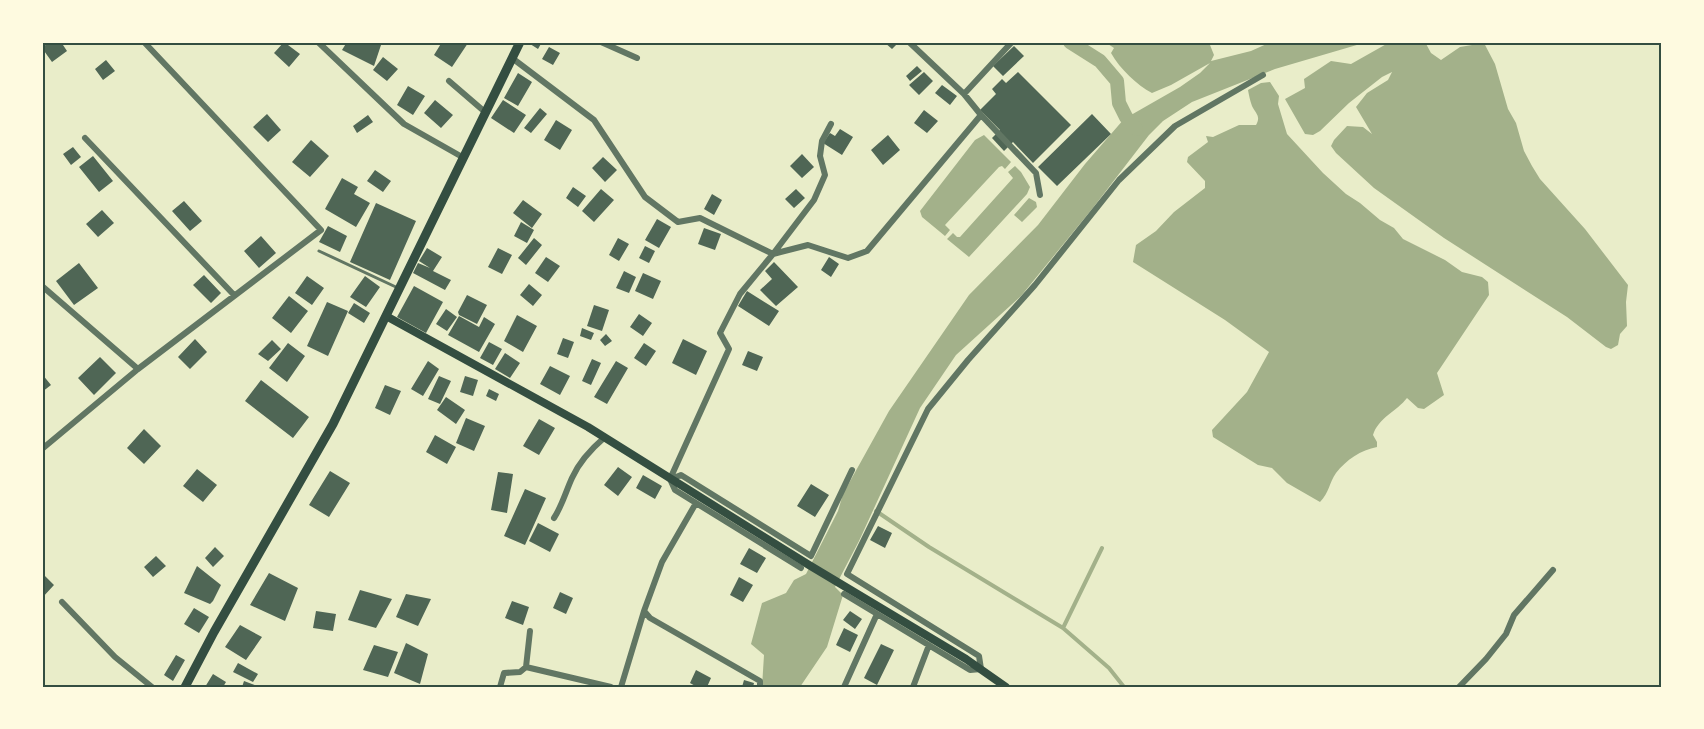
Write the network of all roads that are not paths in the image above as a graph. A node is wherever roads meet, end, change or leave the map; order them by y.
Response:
1 (144, 42) edge
2 (318, 42) edge
3 (520, 42) edge
4 (601, 42) edge
5 (909, 42) edge
6 (1011, 43) edge
7 (512, 58) junction
8 (637, 58) dead end
9 (1263, 75) dead end
10 (449, 81) dead end
11 (964, 94) junction
12 (485, 112) junction
13 (981, 115) junction
14 (831, 124) dead end
15 (85, 138) dead end
16 (464, 158) junction
17 (1040, 195) dead end
18 (319, 251) dead end
19 (773, 254) junction
20 (42, 286) edge
21 (399, 289) junction
22 (234, 296) junction
23 (386, 316) junction
24 (138, 369) junction
25 (605, 437) junction
26 (42, 449) edge
27 (852, 470) dead end
28 (670, 479) junction
29 (696, 502) junction
30 (554, 518) dead end
31 (801, 568) dead end
32 (1553, 570) dead end
33 (844, 594) dead end
34 (62, 602) dead end
35 (644, 610) junction
36 (877, 614) junction
37 (530, 631) dead end
38 (929, 645) junction
39 (526, 667) junction
40 (981, 669) junction
41 (152, 687) edge
42 (185, 687) edge
43 (500, 687) edge
44 (611, 687) edge
45 (621, 687) edge
46 (760, 687) edge
47 (844, 687) edge
48 (913, 687) edge
49 (1006, 687) edge
50 (1459, 687) edge

1 - 22 street
2 - 16 street
3 - 7 main road
4 - 8 street
5 - 11 street
6 - 11 street
7 - 12 main road
7 - 19 street
9 - 40 street
10 - 12 street
11 - 13 street
12 - 16 main road
13 - 17 street
13 - 19 street
14 - 19 street
15 - 22 street
16 - 21 main road
18 - 21 lane
19 - 28 street
20 - 24 street
21 - 23 main road
22 - 24 street
23 - 25 main road
23 - 42 main road
24 - 26 street
25 - 28 main road
25 - 30 street
27 - 28 street
28 - 29 street
28 - 40 main road
29 - 31 street
29 - 35 street
32 - 50 street
33 - 36 street
34 - 41 street
35 - 45 street
35 - 46 street
36 - 38 street
36 - 47 street
37 - 39 street
38 - 40 street
38 - 48 street
39 - 43 street
39 - 44 street
40 - 49 main road

